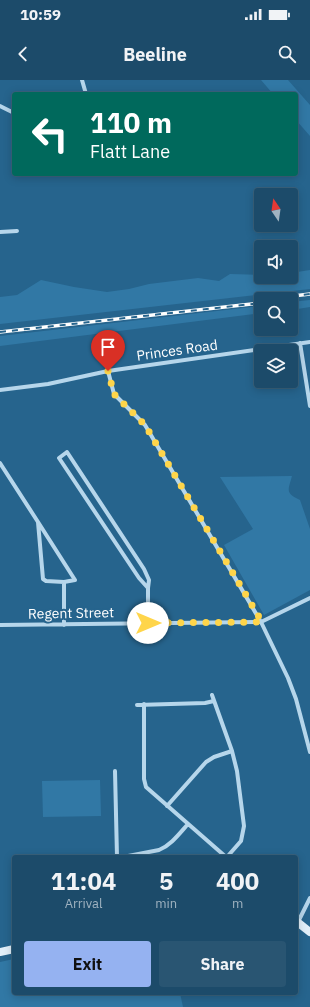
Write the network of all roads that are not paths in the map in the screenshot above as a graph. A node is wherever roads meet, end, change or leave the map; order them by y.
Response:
1 (82, 80) edge
2 (85, 92) edge
3 (0, 106) edge
4 (12, 112) edge
5 (17, 231) dead end
6 (0, 232) edge
7 (310, 342) edge
8 (300, 343) junction
9 (108, 371) junction
10 (0, 390) edge
11 (310, 406) edge
12 (0, 463) edge
13 (105, 510) junction
14 (98, 515) junction
15 (38, 522) junction
16 (64, 582) junction
17 (148, 588) junction
18 (310, 598) edge
19 (262, 622) junction
20 (148, 623) junction
21 (64, 625) junction
22 (0, 626) edge
23 (212, 695) dead end
24 (214, 701) junction
25 (144, 704) junction
26 (137, 705) dead end
27 (232, 751) junction
28 (310, 752) edge
29 (115, 771) dead end
30 (168, 806) junction
31 (188, 824) junction
32 (117, 855) edge
33 (132, 855) edge
34 (224, 855) edge
35 (228, 855) edge
36 (310, 898) edge
37 (298, 919) edge
38 (298, 922) edge
39 (309, 930) edge
40 (12, 949) edge
41 (0, 952) edge

1 - 2 street
3 - 4 street
5 - 6 street
7 - 8 street, Princes Road
8 - 9 street, Princes Road
8 - 11 street
9 - 10 street, Princes Road
9 - 19 street
12 - 15 street
13 - 14 street
13 - 14 street
13 - 17 street
14 - 17 street
15 - 16 street
15 - 16 street
16 - 21 street
17 - 20 street
18 - 19 street
19 - 20 street, Regent Street
19 - 28 street
20 - 21 street, Regent Street
21 - 22 street, Regent Street
23 - 24 street
24 - 25 street
24 - 27 street
25 - 26 street
25 - 30 street
27 - 30 street
27 - 35 street
29 - 32 street
30 - 31 street
31 - 33 street
31 - 34 street
36 - 37 street
38 - 39 main road
40 - 41 main road

